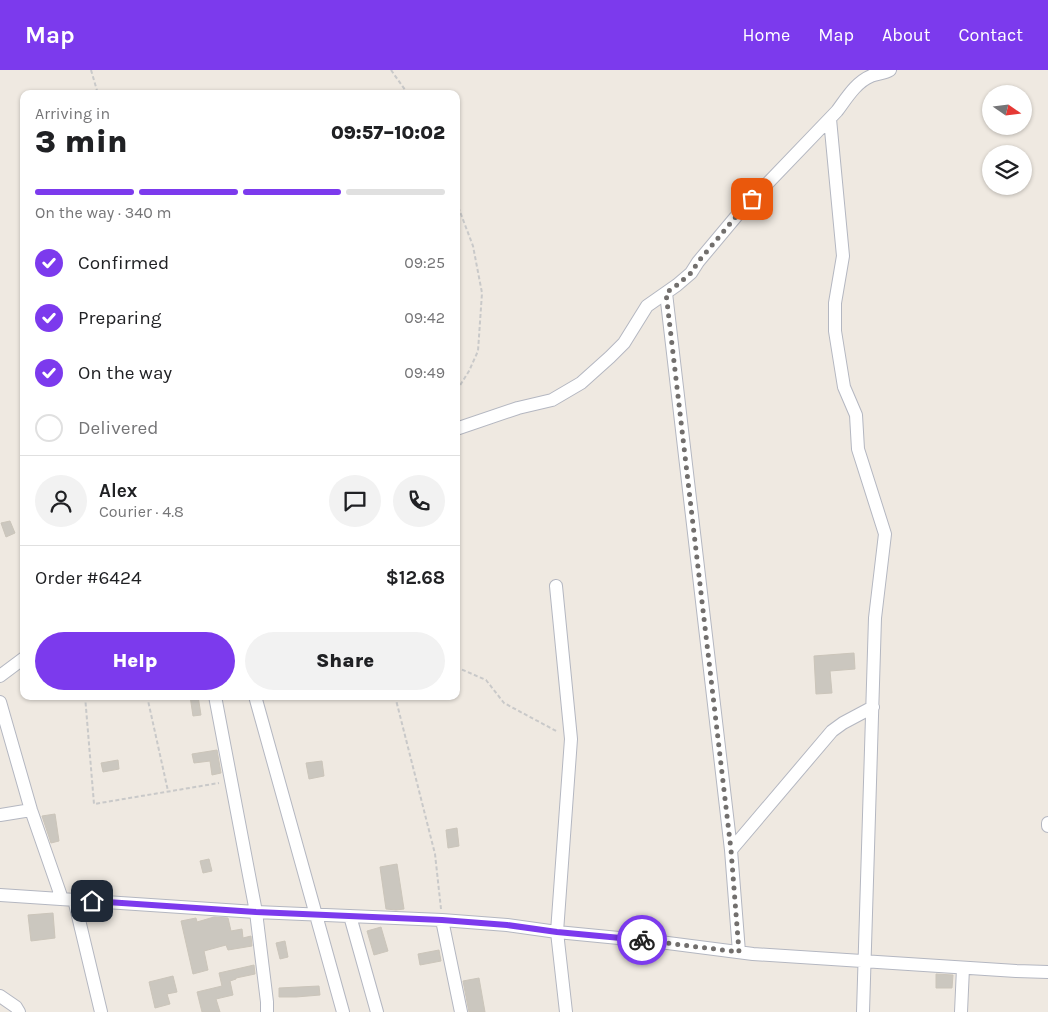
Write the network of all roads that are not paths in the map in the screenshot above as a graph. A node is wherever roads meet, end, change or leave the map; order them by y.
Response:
1 (890, 70) edge
2 (830, 119) junction
3 (666, 293) junction
4 (460, 427) edge
5 (556, 586) dead end
6 (20, 661) edge
7 (0, 676) edge
8 (216, 700) edge
9 (256, 700) edge
10 (0, 702) edge
11 (873, 707) junction
12 (31, 810) junction
13 (0, 815) edge
14 (731, 850) junction
15 (0, 895) edge
16 (68, 899) junction
17 (256, 912) junction
18 (316, 914) junction
19 (350, 916) junction
20 (442, 920) junction
21 (557, 932) junction
22 (739, 952) junction
23 (864, 961) junction
24 (963, 968) junction
25 (1048, 972) edge
26 (0, 996) edge
27 (19, 1012) edge
28 (100, 1012) edge
29 (267, 1012) edge
30 (343, 1012) edge
31 (377, 1012) edge
32 (461, 1012) edge
33 (566, 1012) edge
34 (863, 1012) edge
35 (961, 1012) edge

1 - 2 street
2 - 3 street
2 - 11 street
3 - 4 street
3 - 14 street
5 - 21 street
6 - 7 street
8 - 17 street
9 - 18 street
10 - 12 street
11 - 14 street
11 - 23 street
12 - 13 street
12 - 16 street
14 - 22 street
15 - 16 street
16 - 17 street
16 - 28 street
17 - 18 street
17 - 29 street
18 - 19 street
18 - 30 street
19 - 20 street
19 - 31 street
20 - 21 street
20 - 32 street
21 - 22 street
21 - 33 street
22 - 23 street
23 - 24 street
23 - 34 street
24 - 25 street
24 - 35 street
26 - 27 street

